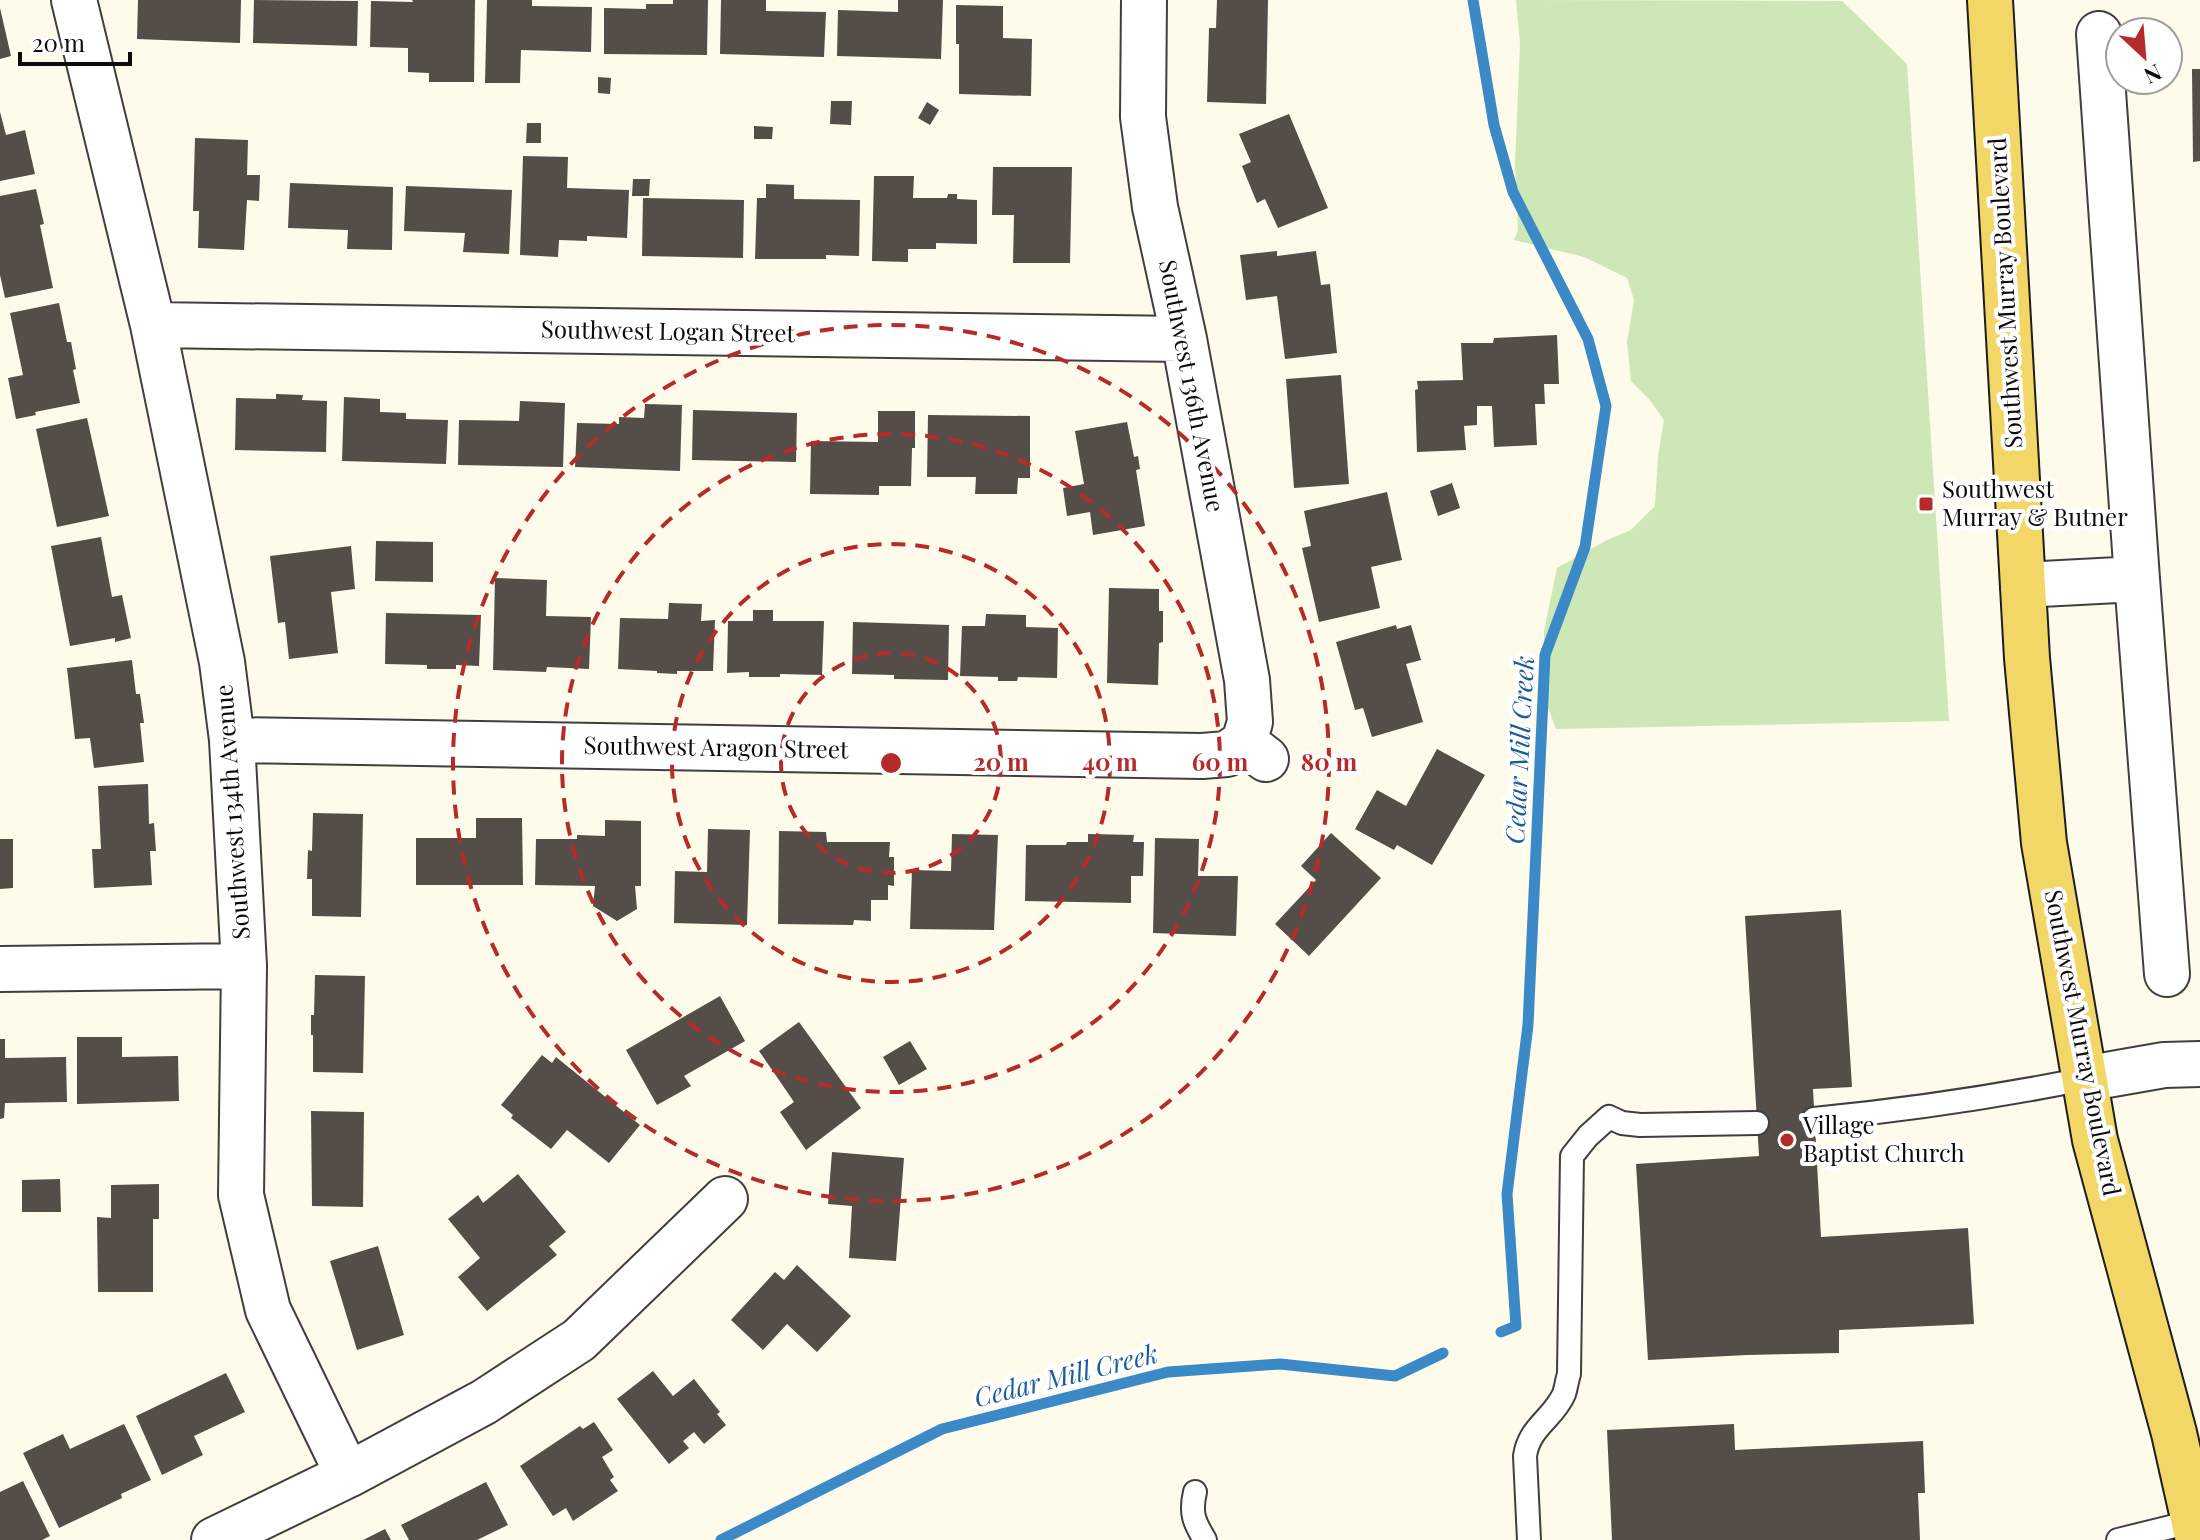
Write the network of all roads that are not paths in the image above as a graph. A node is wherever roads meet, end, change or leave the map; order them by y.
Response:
1 (74, 0) edge
2 (1144, 0) edge
3 (1990, 0) edge
4 (2099, 34) dead end
5 (153, 325) junction
6 (1184, 339) junction
7 (2137, 579) junction
8 (2023, 585) junction
9 (232, 740) junction
10 (1255, 750) joint
11 (244, 966) junction
12 (0, 969) edge
13 (2167, 974) dead end
14 (2200, 1064) edge
15 (2084, 1079) junction
16 (1814, 1119) dead end
17 (1757, 1123) dead end
18 (725, 1199) dead end
19 (348, 1475) junction
20 (1195, 1492) dead end
21 (2196, 1531) edge
22 (214, 1540) edge
23 (1205, 1540) edge
24 (1529, 1540) edge
25 (2118, 1540) edge

1 - 5 street, Southwest 134th Avenue
2 - 6 street, Southwest 136th Avenue
3 - 8 main road, Southwest Murray Boulevard
4 - 7 street
5 - 6 street, Southwest Logan Street
5 - 9 street, Southwest 134th Avenue
6 - 10 street, Southwest 136th Avenue
7 - 8 street
7 - 13 street
8 - 15 main road, Southwest Murray Boulevard
9 - 10 street, Southwest Aragon Street
9 - 11 street, Southwest 134th Avenue
11 - 12 street
11 - 19 street, Southwest 134th Avenue
14 - 15 street
15 - 16 lane
15 - 21 main road, Southwest Murray Boulevard
17 - 24 lane
18 - 19 street
19 - 22 street
20 - 23 lane
21 - 25 lane

